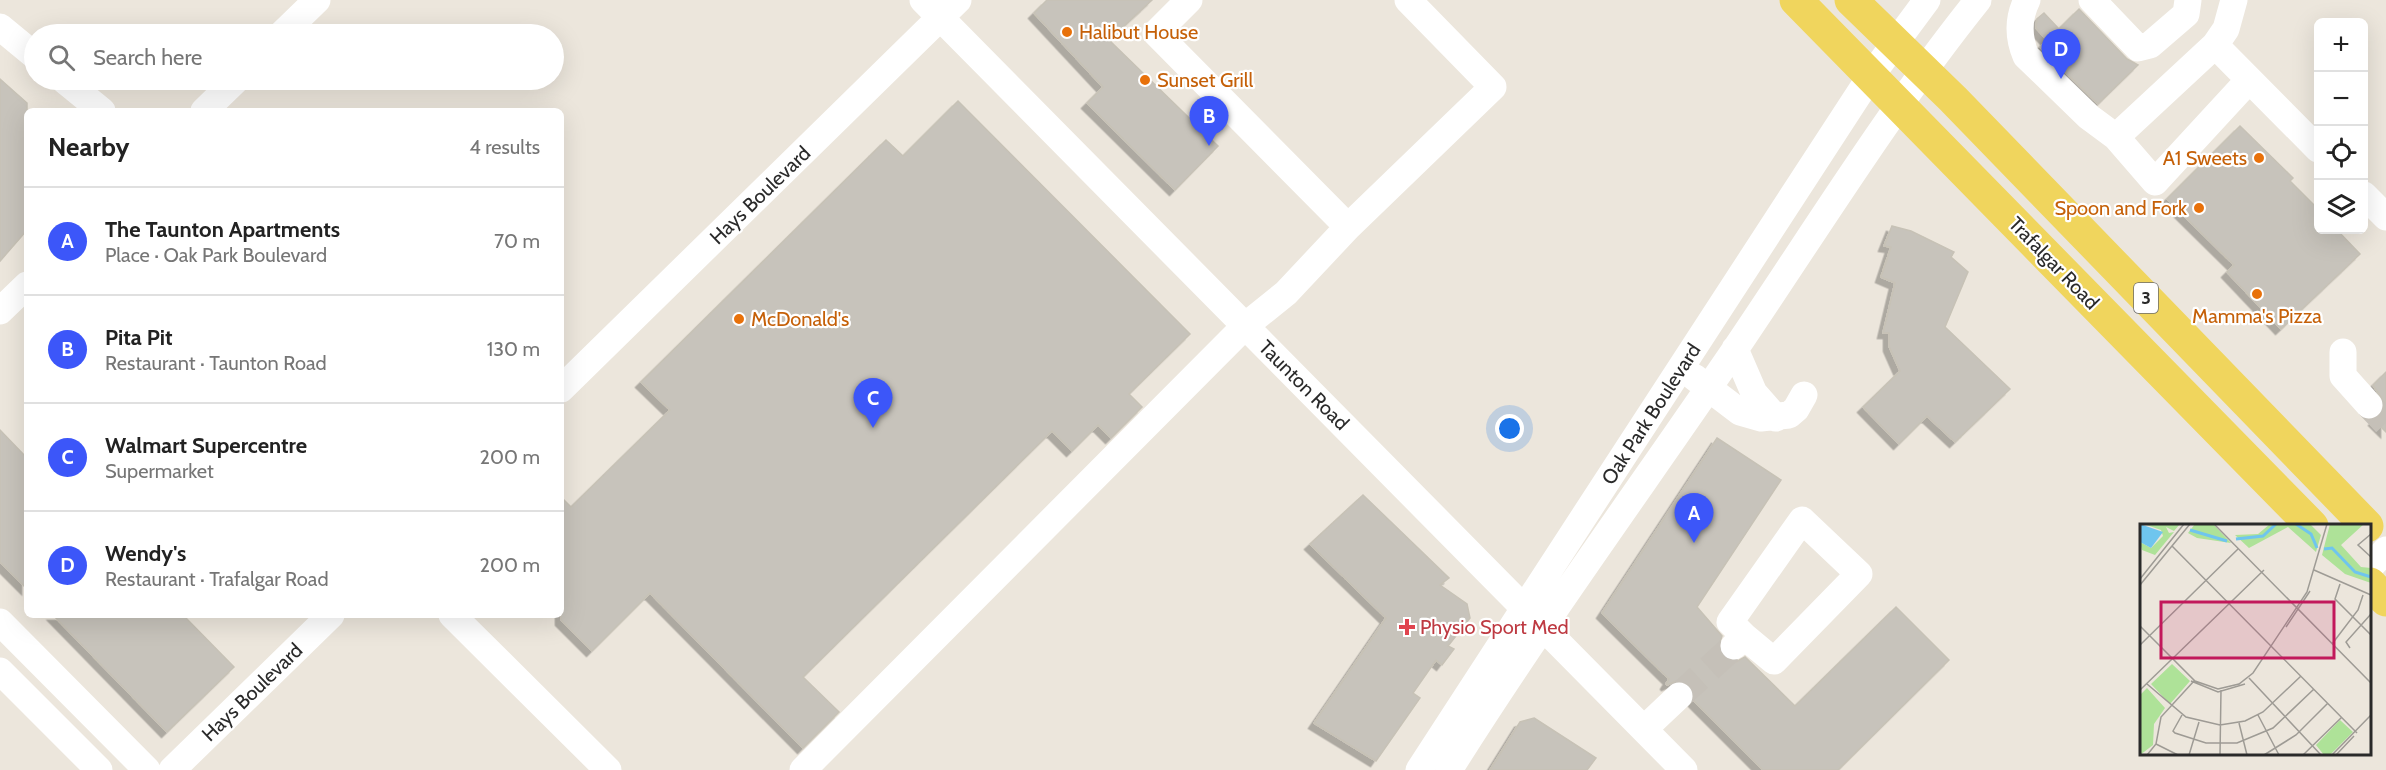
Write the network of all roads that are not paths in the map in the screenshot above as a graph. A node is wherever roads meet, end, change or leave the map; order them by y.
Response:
1 (317, 0) edge
2 (1189, 0) edge
3 (1408, 0) edge
4 (1796, 0) edge
5 (1851, 0) edge
6 (1927, 0) edge
7 (1978, 0) edge
8 (2027, 0) edge
9 (2092, 0) edge
10 (2188, 0) edge
11 (2234, 0) edge
12 (941, 6) edge
13 (292, 24) edge
14 (0, 27) edge
15 (2215, 45) junction
16 (24, 47) edge
17 (1883, 60) junction
18 (2249, 80) junction
19 (1912, 89) junction
20 (76, 90) edge
21 (226, 90) edge
22 (98, 108) edge
23 (207, 108) edge
24 (2116, 137) junction
25 (2314, 144) edge
26 (2368, 199) edge
27 (2386, 217) edge
28 (1348, 227) junction
29 (24, 288) edge
30 (0, 311) edge
31 (1245, 326) junction
32 (1735, 349) junction
33 (2343, 352) dead end
34 (1682, 368) junction
35 (564, 386) edge
36 (1708, 388) junction
37 (1804, 395) dead end
38 (2369, 405) tunnel mouth
39 (1776, 418) junction
40 (2311, 524) edge
41 (2365, 524) edge
42 (2371, 530) edge
43 (2386, 545) edge
44 (2386, 550) edge
45 (2371, 566) edge
46 (2371, 585) edge
47 (2386, 600) edge
48 (1524, 608) junction
49 (328, 618) edge
50 (455, 618) edge
51 (0, 622) edge
52 (1543, 627) junction
53 (1740, 641) joint
54 (0, 671) edge
55 (1679, 696) tunnel mouth
56 (1644, 729) junction
57 (99, 770) edge
58 (147, 770) edge
59 (172, 770) edge
60 (609, 770) edge
61 (803, 770) edge
62 (1419, 770) edge
63 (1449, 770) edge
64 (1684, 770) edge

1 - 13 street
2 - 28 street
3 - 28 street
4 - 17 main road, Trafalgar Road / 3
5 - 17 main road, Trafalgar Road / 3
6 - 17 street, Oak Park Boulevard
7 - 19 street, Oak Park Boulevard
8 - 24 street
9 - 10 street
11 - 15 street
12 - 31 street, Taunton Road
12 - 35 street, Hays Boulevard
14 - 16 street
15 - 18 street
15 - 24 street
17 - 19 main road, Trafalgar Road / 3
17 - 34 street, Oak Park Boulevard
18 - 24 street
18 - 25 street
19 - 32 street, Oak Park Boulevard
19 - 40 main road, Trafalgar Road / 3
19 - 41 main road, Trafalgar Road / 3
20 - 22 street
21 - 23 street
26 - 27 street
28 - 31 street
29 - 30 street
31 - 48 street, Taunton Road
31 - 61 street
32 - 36 street, Oak Park Boulevard
32 - 39 street
33 - 38 street
34 - 36 street
34 - 48 street, Oak Park Boulevard
36 - 39 street
36 - 52 street, Oak Park Boulevard
37 - 39 street
42 - 43 main road, Trafalgar Road / 3
44 - 45 street
46 - 47 main road
48 - 52 street, Taunton Road
48 - 62 street, Oak Park Boulevard
49 - 59 street, Hays Boulevard
50 - 60 street
51 - 58 street
52 - 56 street, Taunton Road
52 - 63 street, Oak Park Boulevard
53 - 53 street
54 - 57 street
55 - 56 street
56 - 64 street, Taunton Road

